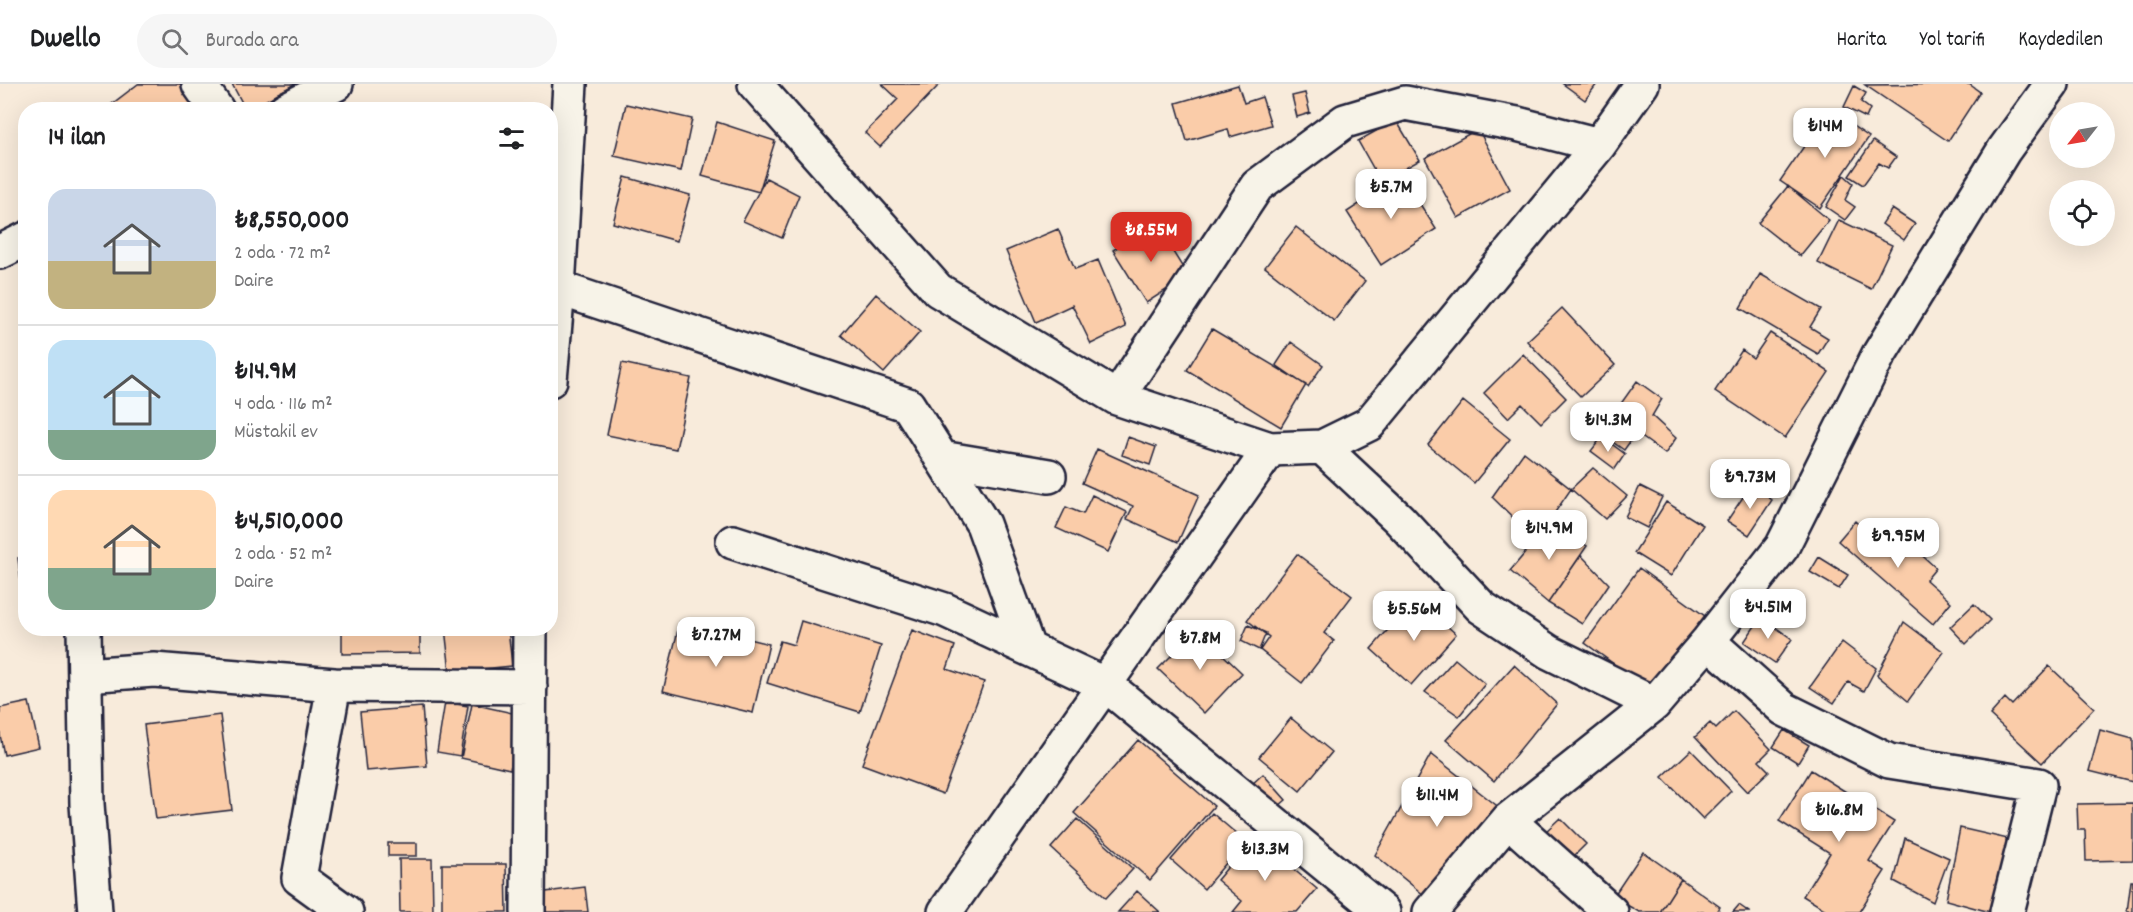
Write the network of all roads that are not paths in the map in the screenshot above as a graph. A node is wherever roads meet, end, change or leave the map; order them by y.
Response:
1 (199, 84) edge
2 (336, 84) edge
3 (570, 84) edge
4 (755, 84) edge
5 (1642, 84) edge
6 (2052, 84) edge
7 (211, 102) edge
8 (301, 102) edge
9 (1599, 145) junction
10 (18, 244) edge
11 (0, 252) edge
12 (558, 288) joint
13 (1117, 398) junction
14 (1322, 447) junction
15 (1270, 449) junction
16 (941, 458) junction
17 (1049, 476) dead end
18 (733, 542) dead end
19 (84, 636) edge
20 (530, 636) edge
21 (1708, 642) junction
22 (1028, 648) junction
23 (85, 675) junction
24 (334, 685) junction
25 (1106, 685) junction
26 (530, 687) junction
27 (1654, 704) junction
28 (1508, 820) junction
29 (957, 908) edge
30 (95, 912) edge
31 (346, 912) edge
32 (528, 912) edge
33 (1383, 912) edge
34 (1430, 912) edge
35 (1611, 912) edge
36 (2007, 912) edge

1 - 7 street
2 - 8 street
3 - 12 street
4 - 13 street
5 - 9 street
6 - 21 street
9 - 13 street
9 - 14 street
10 - 11 street
12 - 16 street
13 - 15 street
14 - 15 street
14 - 27 street
15 - 25 street
16 - 17 street
16 - 22 street
18 - 22 street
19 - 23 street
20 - 26 street
21 - 27 street
21 - 36 street
22 - 25 street
23 - 24 street
23 - 30 street
24 - 26 street
24 - 31 street
25 - 29 street
25 - 33 street
26 - 32 street
27 - 28 street
28 - 34 street
28 - 35 street

